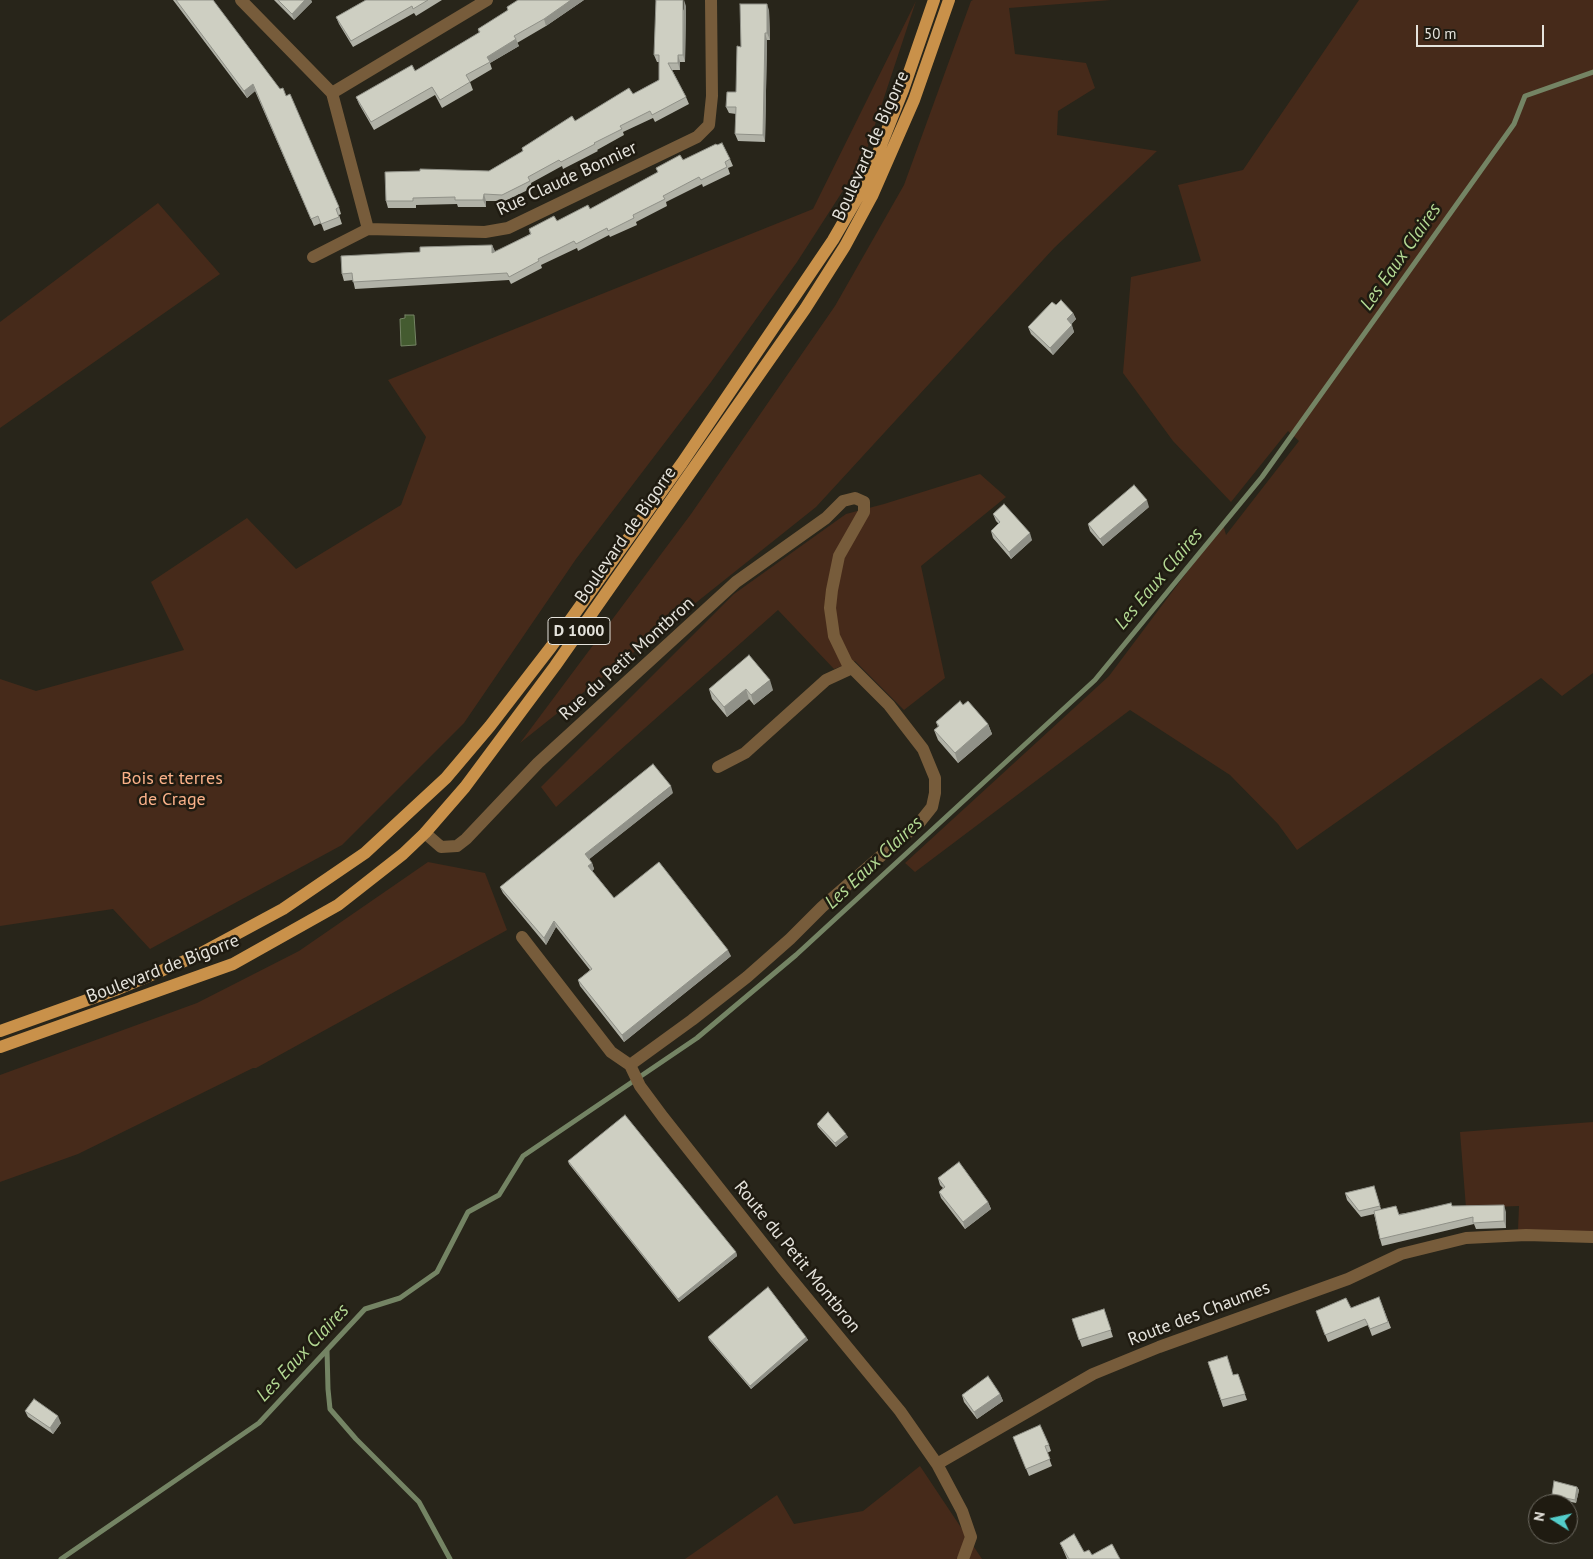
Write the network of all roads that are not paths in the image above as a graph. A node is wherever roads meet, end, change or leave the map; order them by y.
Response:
1 (241, 0) edge
2 (487, 0) edge
3 (711, 0) edge
4 (934, 0) edge
5 (949, 0) edge
6 (332, 93) junction
7 (368, 229) junction
8 (313, 257) dead end
9 (852, 668) junction
10 (718, 767) dead end
11 (425, 833) junction
12 (522, 937) dead end
13 (0, 1031) edge
14 (0, 1047) edge
15 (631, 1068) junction
16 (1593, 1237) edge
17 (937, 1464) junction
18 (964, 1559) edge

1 - 6 street
2 - 6 street
3 - 7 street, Rue Claude Bonnier
4 - 13 main road, Boulevard de Bigorre / D 1000
5 - 11 main road, Boulevard de Bigorre / D 1000
6 - 7 street
7 - 8 street, Rue Claude Bonnier
9 - 10 street
9 - 11 street, Rue du Petit Montbron
9 - 15 street
11 - 14 main road, Boulevard de Bigorre / D 1000
12 - 15 street
15 - 17 street, Route du Petit Montbron
16 - 17 street, Route des Chaumes
17 - 18 street

